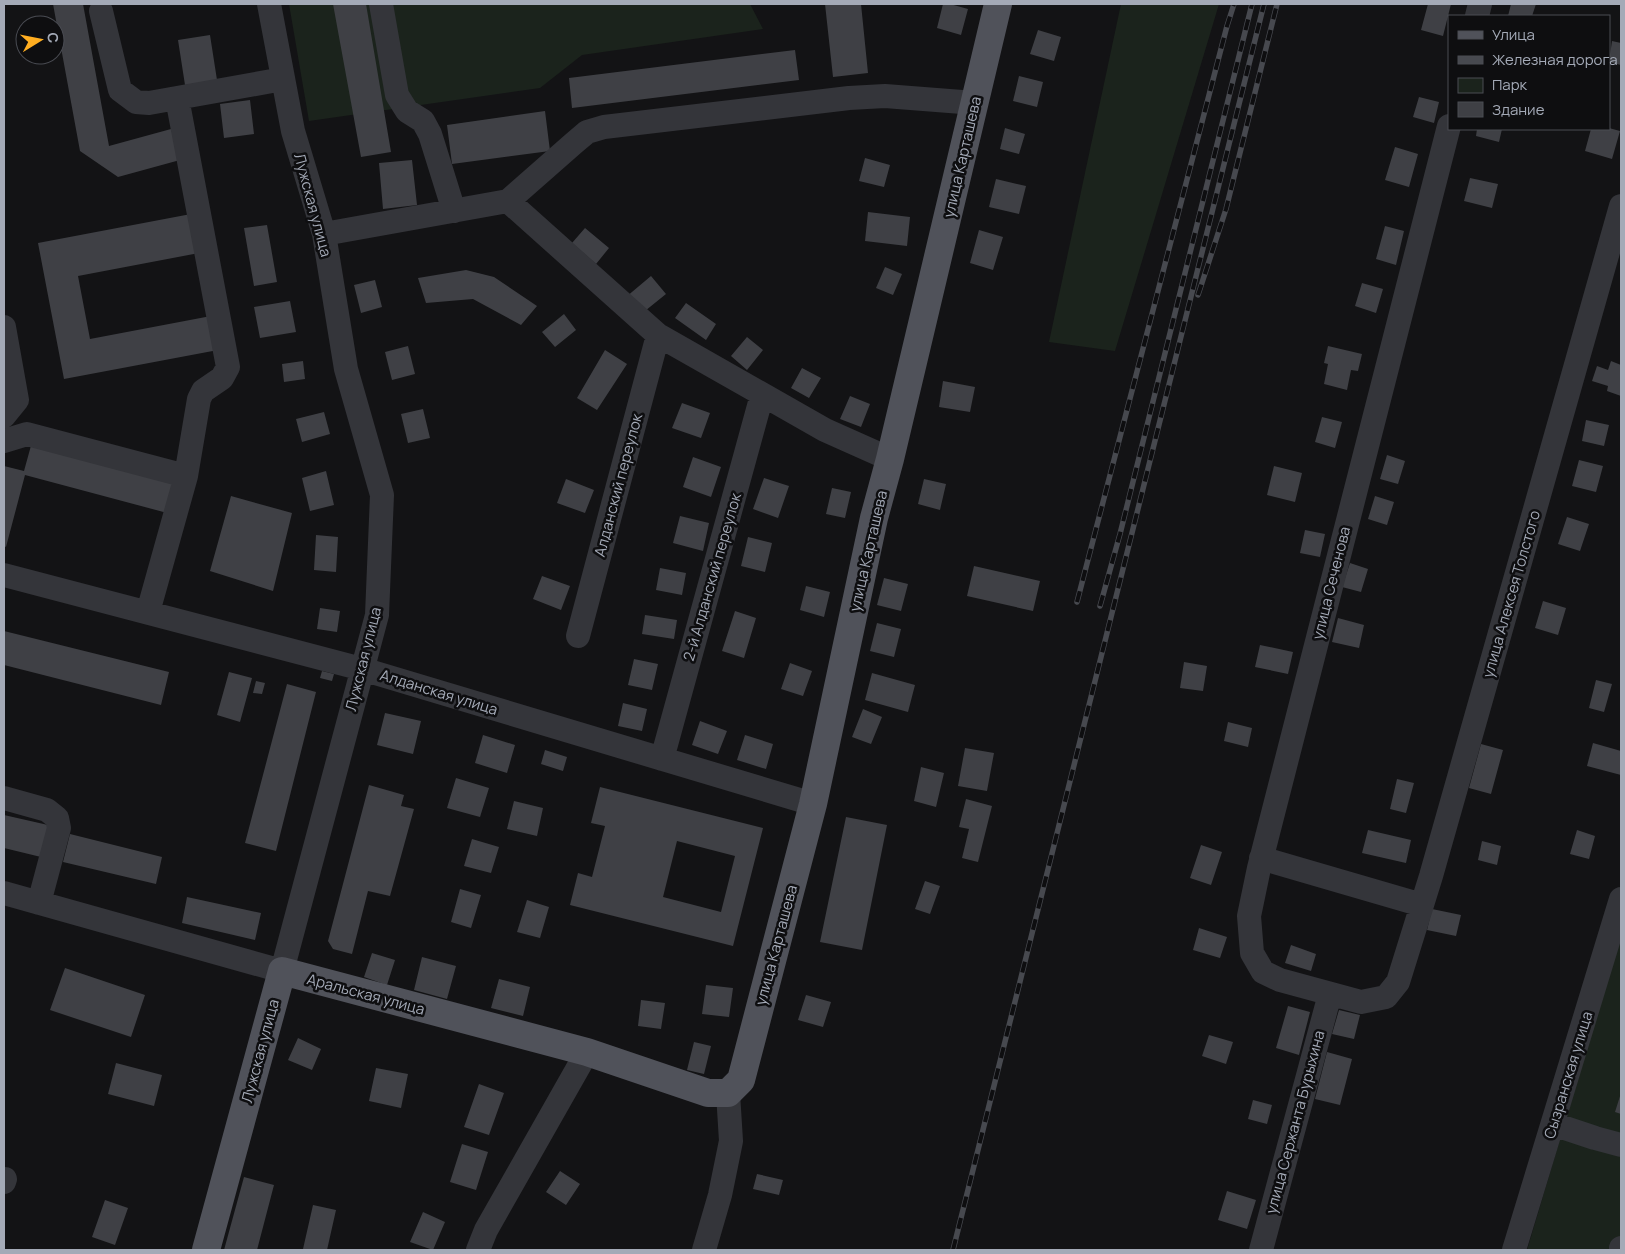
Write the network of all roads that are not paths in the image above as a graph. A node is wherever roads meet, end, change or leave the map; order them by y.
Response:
1 (269, 4) edge
2 (381, 4) edge
3 (998, 4) edge
4 (101, 11) dead end
5 (283, 79) junction
6 (177, 98) junction
7 (975, 103) junction
8 (1448, 130) edge
9 (508, 201) junction
10 (1621, 206) edge
11 (454, 211) junction
12 (324, 234) junction
13 (4, 327) edge
14 (658, 335) junction
15 (762, 395) junction
16 (4, 416) edge
17 (4, 441) edge
18 (890, 459) junction
19 (186, 476) junction
20 (4, 575) edge
21 (148, 612) junction
22 (578, 636) dead end
23 (362, 669) junction
24 (662, 759) junction
25 (4, 798) edge
26 (813, 804) junction
27 (1261, 858) junction
28 (4, 893) edge
29 (1621, 899) edge
30 (39, 903) junction
31 (1422, 905) junction
32 (282, 972) junction
33 (1398, 982) joint
34 (1330, 994) junction
35 (587, 1052) junction
36 (728, 1093) junction
37 (1553, 1124) junction
38 (1621, 1145) edge
39 (206, 1250) edge
40 (478, 1250) edge
41 (704, 1250) edge
42 (1261, 1250) edge
43 (1514, 1250) edge

1 - 5 street, Лужская улица
2 - 11 street
3 - 7 main road, улица Карташева
4 - 6 street
5 - 6 street
5 - 12 street, Лужская улица
6 - 19 street
7 - 9 street
7 - 18 main road, улица Карташева
8 - 27 street, улица Сеченова
9 - 11 street
9 - 14 street
10 - 31 street, улица Алексея Толстого
11 - 12 street
12 - 23 street, Лужская улица
13 - 16 street
14 - 15 street
14 - 22 street, Алданский переулок
15 - 18 street
15 - 24 street, 2-й Алданский переулок
17 - 19 street
18 - 26 main road, улица Карташева
19 - 21 street
20 - 21 street, Алданская улица
21 - 23 street, Алданская улица
23 - 24 street, Алданская улица
23 - 32 street, Лужская улица
24 - 26 street, Алданская улица
25 - 30 street
26 - 36 main road, улица Карташева
27 - 31 street
27 - 34 street, улица Сеченова
28 - 30 street, Аральская улица
29 - 37 street, Сызранская улица
30 - 32 street, Аральская улица
31 - 33 street, улица Алексея Толстого
32 - 35 main road, Аральская улица
32 - 39 main road, Лужская улица
33 - 34 street, улица Сеченова
34 - 42 street, улица Сержанта Бурыхина
35 - 36 main road, Аральская улица
35 - 40 street
36 - 41 street
37 - 38 street
37 - 43 street, Сызранская улица

